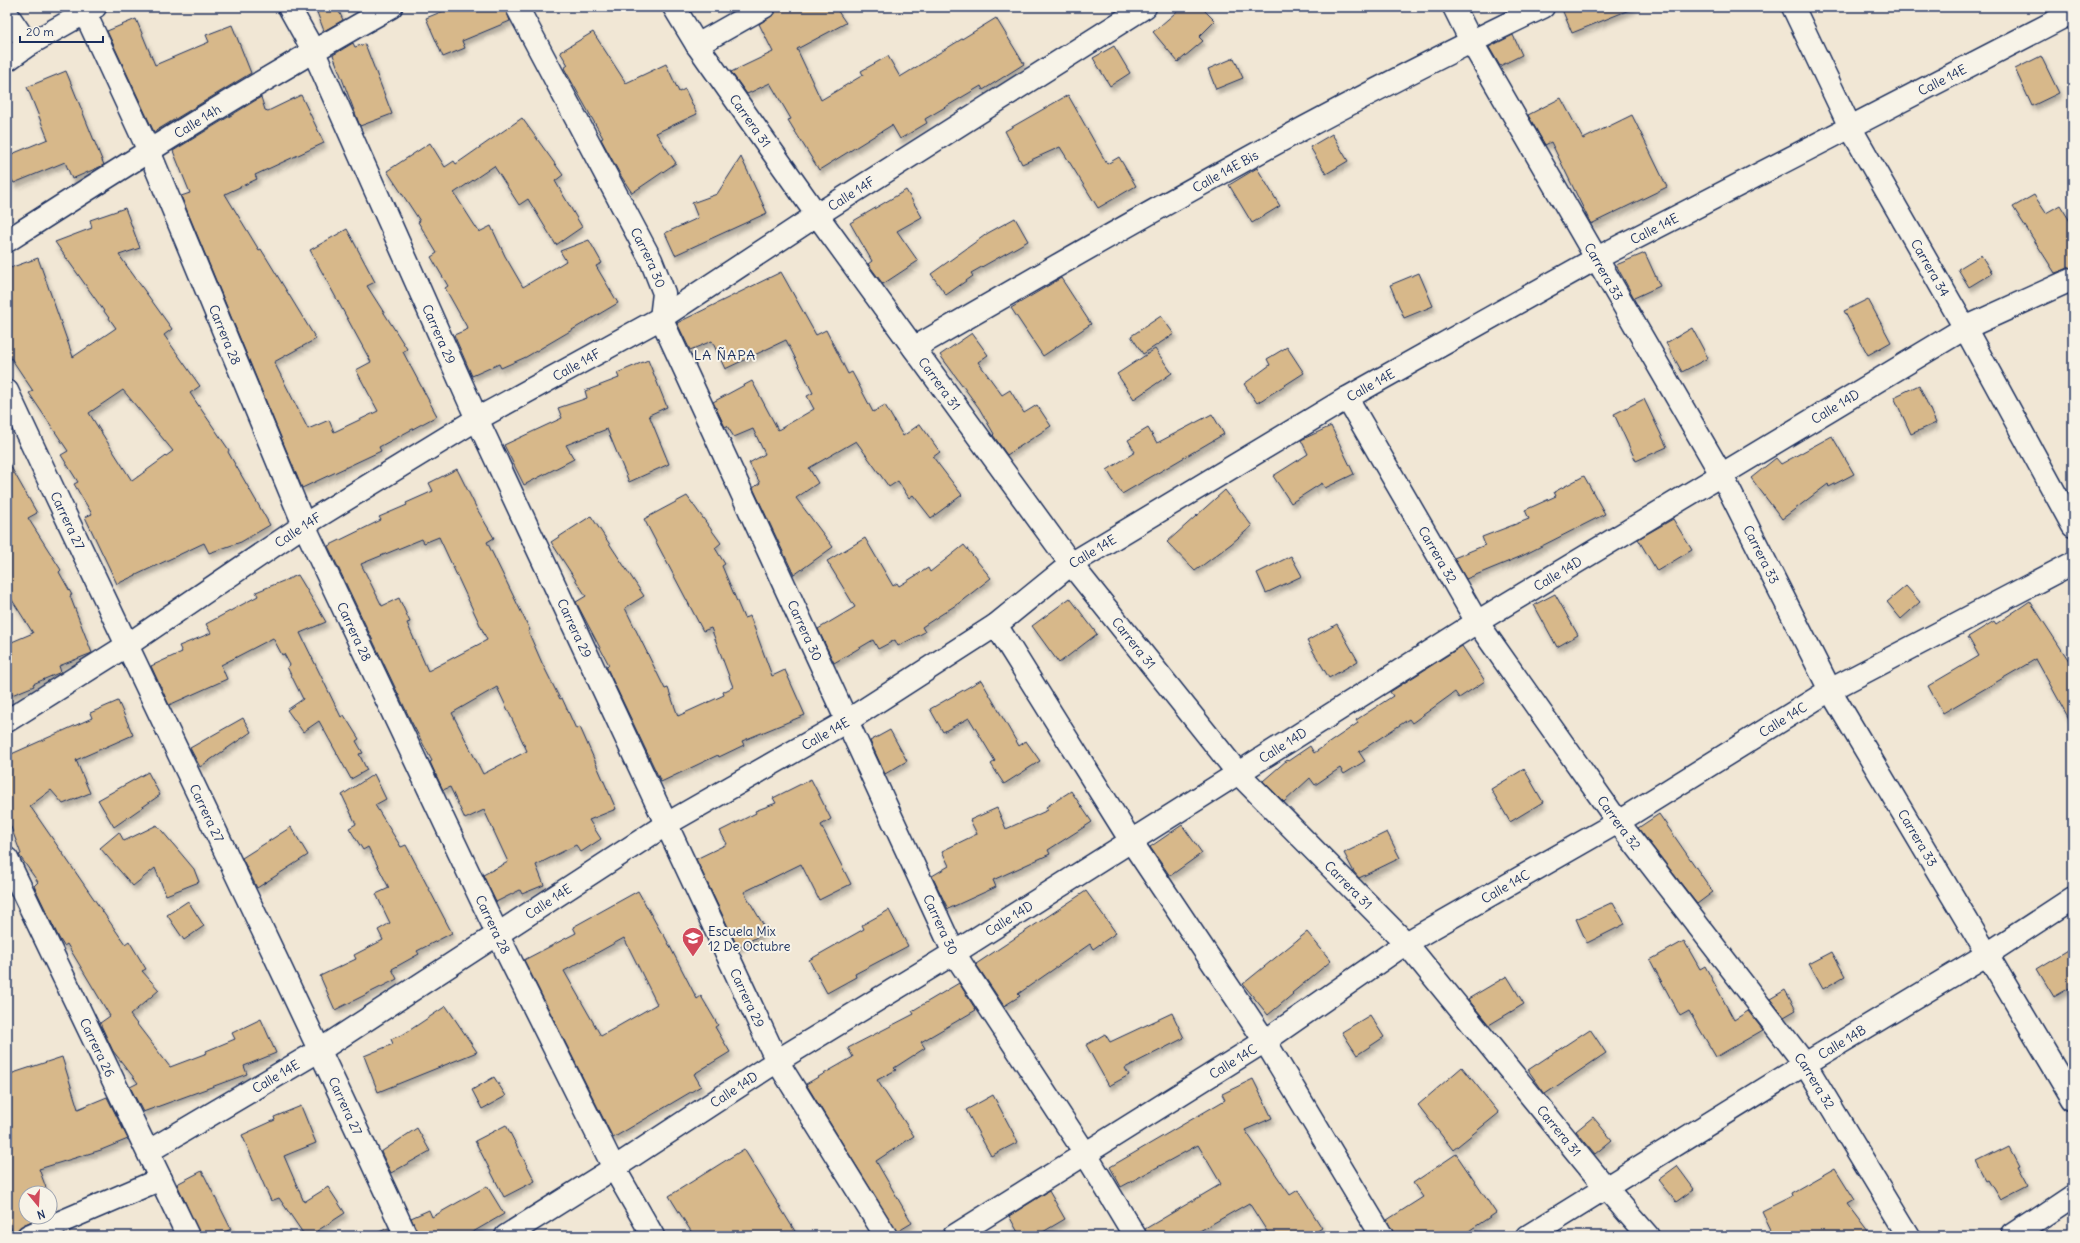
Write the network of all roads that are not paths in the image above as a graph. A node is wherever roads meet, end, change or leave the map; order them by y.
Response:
1 (289, 7) edge
2 (391, 7) edge
3 (516, 7) edge
4 (674, 7) edge
5 (764, 7) edge
6 (1454, 7) edge
7 (1543, 7) edge
8 (1793, 7) edge
9 (1141, 8) edge
10 (90, 10) edge
11 (2073, 12) edge
12 (7, 14) edge
13 (1471, 41) junction
14 (28, 45) junction
15 (697, 45) junction
16 (313, 50) junction
17 (7, 60) edge
18 (1850, 127) junction
19 (149, 150) junction
20 (817, 214) junction
21 (7, 241) edge
22 (1596, 258) junction
23 (2073, 279) edge
24 (661, 318) junction
25 (1965, 328) junction
26 (914, 348) junction
27 (7, 391) edge
28 (1347, 398) junction
29 (477, 419) junction
30 (1721, 474) junction
31 (304, 525) junction
32 (2073, 526) edge
33 (2073, 563) edge
34 (1071, 564) junction
35 (1477, 622) junction
36 (996, 625) junction
37 (126, 646) junction
38 (1830, 690) junction
39 (7, 721) edge
40 (847, 721) junction
41 (1238, 773) junction
42 (1618, 822) junction
43 (665, 825) junction
44 (1131, 841) junction
45 (7, 859) edge
46 (2073, 898) edge
47 (498, 935) junction
48 (1406, 943) junction
49 (954, 953) junction
50 (1986, 955) junction
51 (1265, 1041) junction
52 (320, 1050) junction
53 (777, 1061) junction
54 (1805, 1064) junction
55 (2073, 1099) edge
56 (149, 1151) junction
57 (1085, 1153) junction
58 (614, 1168) junction
59 (161, 1179) junction
60 (1606, 1188) junction
61 (2073, 1196) edge
62 (28, 1236) edge
63 (188, 1236) edge
64 (406, 1236) edge
65 (506, 1236) edge
66 (653, 1236) edge
67 (886, 1236) edge
68 (954, 1236) edge
69 (1135, 1236) edge
70 (1382, 1236) edge
71 (1528, 1236) edge
72 (1648, 1236) edge
73 (1909, 1236) edge
74 (2013, 1236) edge

1 - 16 street, Carrera 29
2 - 16 street, Calle 14h
3 - 24 street, Carrera 30
4 - 15 street, Carrera 31
5 - 15 street
6 - 13 street, Carrera 33
7 - 13 street, Calle 14E Bis
8 - 18 street, Carrera 34
9 - 20 street, Calle 14F
10 - 14 street
10 - 19 street, Carrera 28
11 - 18 street, Calle 14E
12 - 14 street
13 - 22 street, Carrera 33
13 - 26 street, Calle 14E Bis
14 - 17 street
15 - 20 street, Carrera 31
16 - 19 street, Calle 14h
16 - 29 street, Carrera 29
18 - 22 street, Calle 14E
18 - 25 street, Carrera 34
19 - 21 street, Calle 14h
19 - 31 street, Carrera 28
20 - 24 street, Calle 14F
20 - 26 street, Carrera 31
22 - 28 street, Calle 14E
22 - 30 street, Carrera 33
23 - 25 street, Calle 14D
24 - 29 street, Calle 14F
24 - 40 street, Carrera 30
25 - 30 street, Calle 14D
25 - 32 street, Carrera 34
26 - 34 street, Carrera 31
27 - 37 street, Carrera 27
28 - 34 street, Calle 14E
28 - 35 street, Carrera 32
29 - 31 street, Calle 14F
29 - 43 street, Carrera 29
30 - 35 street, Calle 14D
30 - 38 street, Carrera 33
31 - 37 street, Calle 14F
31 - 47 street, Carrera 28
33 - 38 street, Calle 14C
34 - 36 street, Calle 14E
34 - 41 street, Carrera 31
35 - 41 street, Calle 14D
35 - 42 street, Carrera 32
36 - 40 street, Calle 14E
36 - 44 street
37 - 39 street, Calle 14F
37 - 52 street, Carrera 27
38 - 42 street, Calle 14C
38 - 50 street, Carrera 33
40 - 43 street, Calle 14E
40 - 49 street, Carrera 30
41 - 44 street, Calle 14D
41 - 48 street, Carrera 31
42 - 48 street, Calle 14C
42 - 54 street, Carrera 32
43 - 47 street, Calle 14E
43 - 53 street, Carrera 29
44 - 49 street, Calle 14D
44 - 51 street
45 - 56 street, Carrera 26
46 - 50 street, Calle 14B
47 - 52 street, Calle 14E
47 - 58 street, Carrera 28
48 - 51 street, Calle 14C
48 - 60 street, Carrera 31
49 - 53 street, Calle 14D
49 - 57 street, Carrera 30
50 - 54 street, Calle 14B
50 - 55 street, Carrera 33
51 - 57 street, Calle 14C
51 - 70 street
52 - 56 street, Calle 14E
52 - 64 street, Carrera 27
53 - 58 street, Calle 14D
53 - 67 street, Carrera 29
54 - 60 street, Calle 14B
54 - 73 street, Carrera 32
56 - 59 street, Carrera 26
57 - 68 street, Calle 14C
57 - 69 street, Carrera 30
58 - 65 street, Calle 14D
58 - 66 street, Carrera 28
59 - 62 street
59 - 63 street, Carrera 26
60 - 71 street, Calle 14B
60 - 72 street, Carrera 31
61 - 74 street

